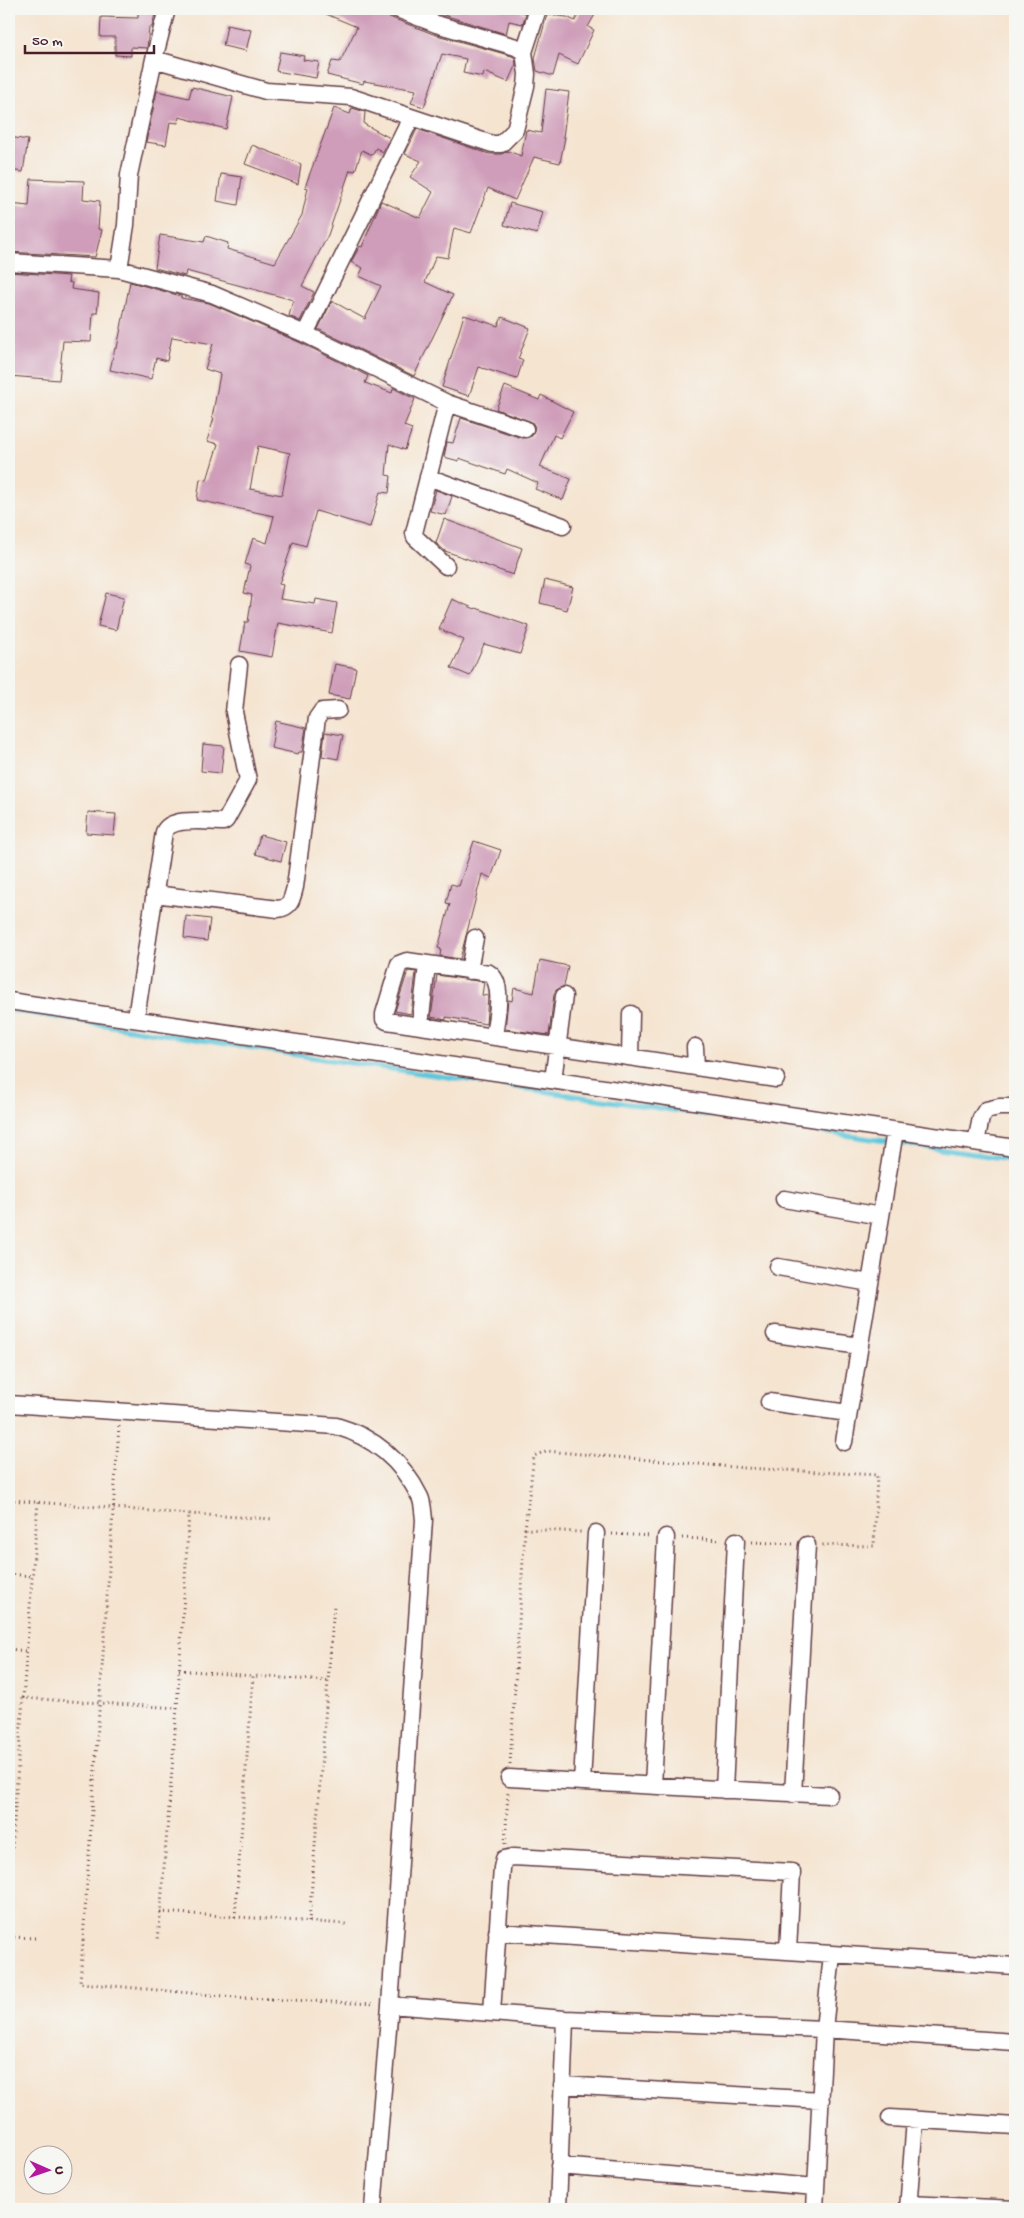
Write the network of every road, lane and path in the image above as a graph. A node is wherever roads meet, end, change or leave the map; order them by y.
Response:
1 (167, 9) edge
2 (397, 9) edge
3 (538, 9) edge
4 (439, 16) edge
5 (524, 52) junction
6 (154, 59) junction
7 (411, 118) junction
8 (9, 262) edge
9 (119, 269) junction
10 (305, 334) junction
11 (447, 403) junction
12 (525, 429) dead end
13 (428, 477) junction
14 (563, 526) dead end
15 (446, 566) dead end
16 (239, 664) dead end
17 (338, 710) dead end
18 (154, 894) junction
19 (475, 938) dead end
20 (427, 964) junction
21 (469, 970) junction
22 (564, 996) dead end
23 (9, 1001) edge
24 (630, 1014) dead end
25 (136, 1018) junction
26 (420, 1025) junction
27 (494, 1036) junction
28 (558, 1046) junction
29 (695, 1047) dead end
30 (630, 1056) junction
31 (696, 1067) junction
32 (776, 1079) dead end
33 (553, 1080) junction
34 (1014, 1104) edge
35 (893, 1138) junction
36 (976, 1142) junction
37 (1015, 1148) edge
38 (784, 1198) dead end
39 (881, 1216) junction
40 (778, 1267) dead end
41 (870, 1283) junction
42 (775, 1334) dead end
43 (860, 1346) junction
44 (768, 1402) dead end
45 (9, 1404) edge
46 (120, 1412) junction
47 (848, 1413) junction
48 (844, 1442) dead end
49 (9, 1500) edge
50 (38, 1502) junction
51 (113, 1507) junction
52 (189, 1514) junction
53 (274, 1519) dead end
54 (525, 1529) dead end
55 (596, 1533) dead end
56 (666, 1537) dead end
57 (736, 1541) dead end
58 (807, 1545) dead end
59 (874, 1546) dead end
60 (9, 1574) edge
61 (32, 1576) junction
62 (334, 1604) dead end
63 (9, 1650) edge
64 (26, 1651) junction
65 (179, 1670) junction
66 (253, 1676) junction
67 (328, 1681) junction
68 (23, 1698) junction
69 (99, 1702) junction
70 (177, 1708) junction
71 (509, 1778) dead end
72 (582, 1782) junction
73 (653, 1786) junction
74 (724, 1790) junction
75 (793, 1794) junction
76 (828, 1795) dead end
77 (9, 1888) edge
78 (160, 1912) junction
79 (235, 1917) junction
80 (309, 1922) junction
81 (346, 1924) dead end
82 (497, 1932) junction
83 (9, 1937) edge
84 (37, 1938) dead end
85 (158, 1941) dead end
86 (788, 1951) junction
87 (832, 1954) junction
88 (1015, 1966) edge
89 (390, 2005) junction
90 (492, 2012) junction
91 (565, 2019) junction
92 (824, 2029) junction
93 (1015, 2042) edge
94 (562, 2085) junction
95 (821, 2100) junction
96 (890, 2118) dead end
97 (915, 2120) junction
98 (1015, 2126) edge
99 (559, 2166) junction
100 (816, 2188) junction
101 (909, 2207) edge
102 (373, 2209) edge
103 (558, 2209) edge
104 (815, 2209) edge
105 (1015, 2209) edge

1 - 6 street
2 - 4 street
3 - 5 street
4 - 5 street
5 - 7 street
6 - 7 street
6 - 9 street
7 - 10 street
8 - 9 street
9 - 10 street
10 - 11 street
11 - 12 street
11 - 13 street
13 - 14 street
13 - 15 street
16 - 18 street
17 - 18 street
18 - 25 street
19 - 21 street
20 - 21 street
20 - 26 street
20 - 26 street
21 - 27 street
22 - 28 street
23 - 25 street
24 - 30 street
25 - 33 street
26 - 27 street
27 - 28 street
28 - 30 street
28 - 33 street
29 - 31 street
30 - 31 street
31 - 32 street
33 - 35 street
34 - 36 street
35 - 36 street
35 - 39 street
36 - 37 street
38 - 39 street
39 - 41 street
40 - 41 street
41 - 43 street
42 - 43 street
43 - 47 street
44 - 47 street
45 - 46 street
46 - 51 path
46 - 89 street
47 - 48 street
49 - 50 path
50 - 51 path
50 - 61 path
51 - 52 path
51 - 69 path
52 - 53 path
52 - 65 path
54 - 59 path
55 - 72 street
56 - 73 street
57 - 74 street
58 - 75 street
60 - 61 path
61 - 64 path
62 - 67 path
63 - 64 path
64 - 68 path
65 - 66 path
65 - 70 path
66 - 67 path
66 - 79 path
67 - 80 path
68 - 69 path
68 - 77 path
69 - 70 path
69 - 89 path
70 - 78 path
71 - 72 street
72 - 73 street
73 - 74 street
74 - 75 street
75 - 76 street
78 - 79 path
78 - 85 path
79 - 80 path
80 - 81 path
82 - 86 street
82 - 86 street
82 - 90 street
83 - 84 path
86 - 87 street
87 - 88 street
87 - 92 street
89 - 90 street
89 - 102 street
90 - 91 street
91 - 92 street
91 - 94 street
92 - 93 street
92 - 95 street
94 - 95 street
94 - 99 street
95 - 100 street
96 - 97 street
97 - 98 street
97 - 101 street
99 - 100 street
99 - 103 street
100 - 104 street
101 - 105 street

